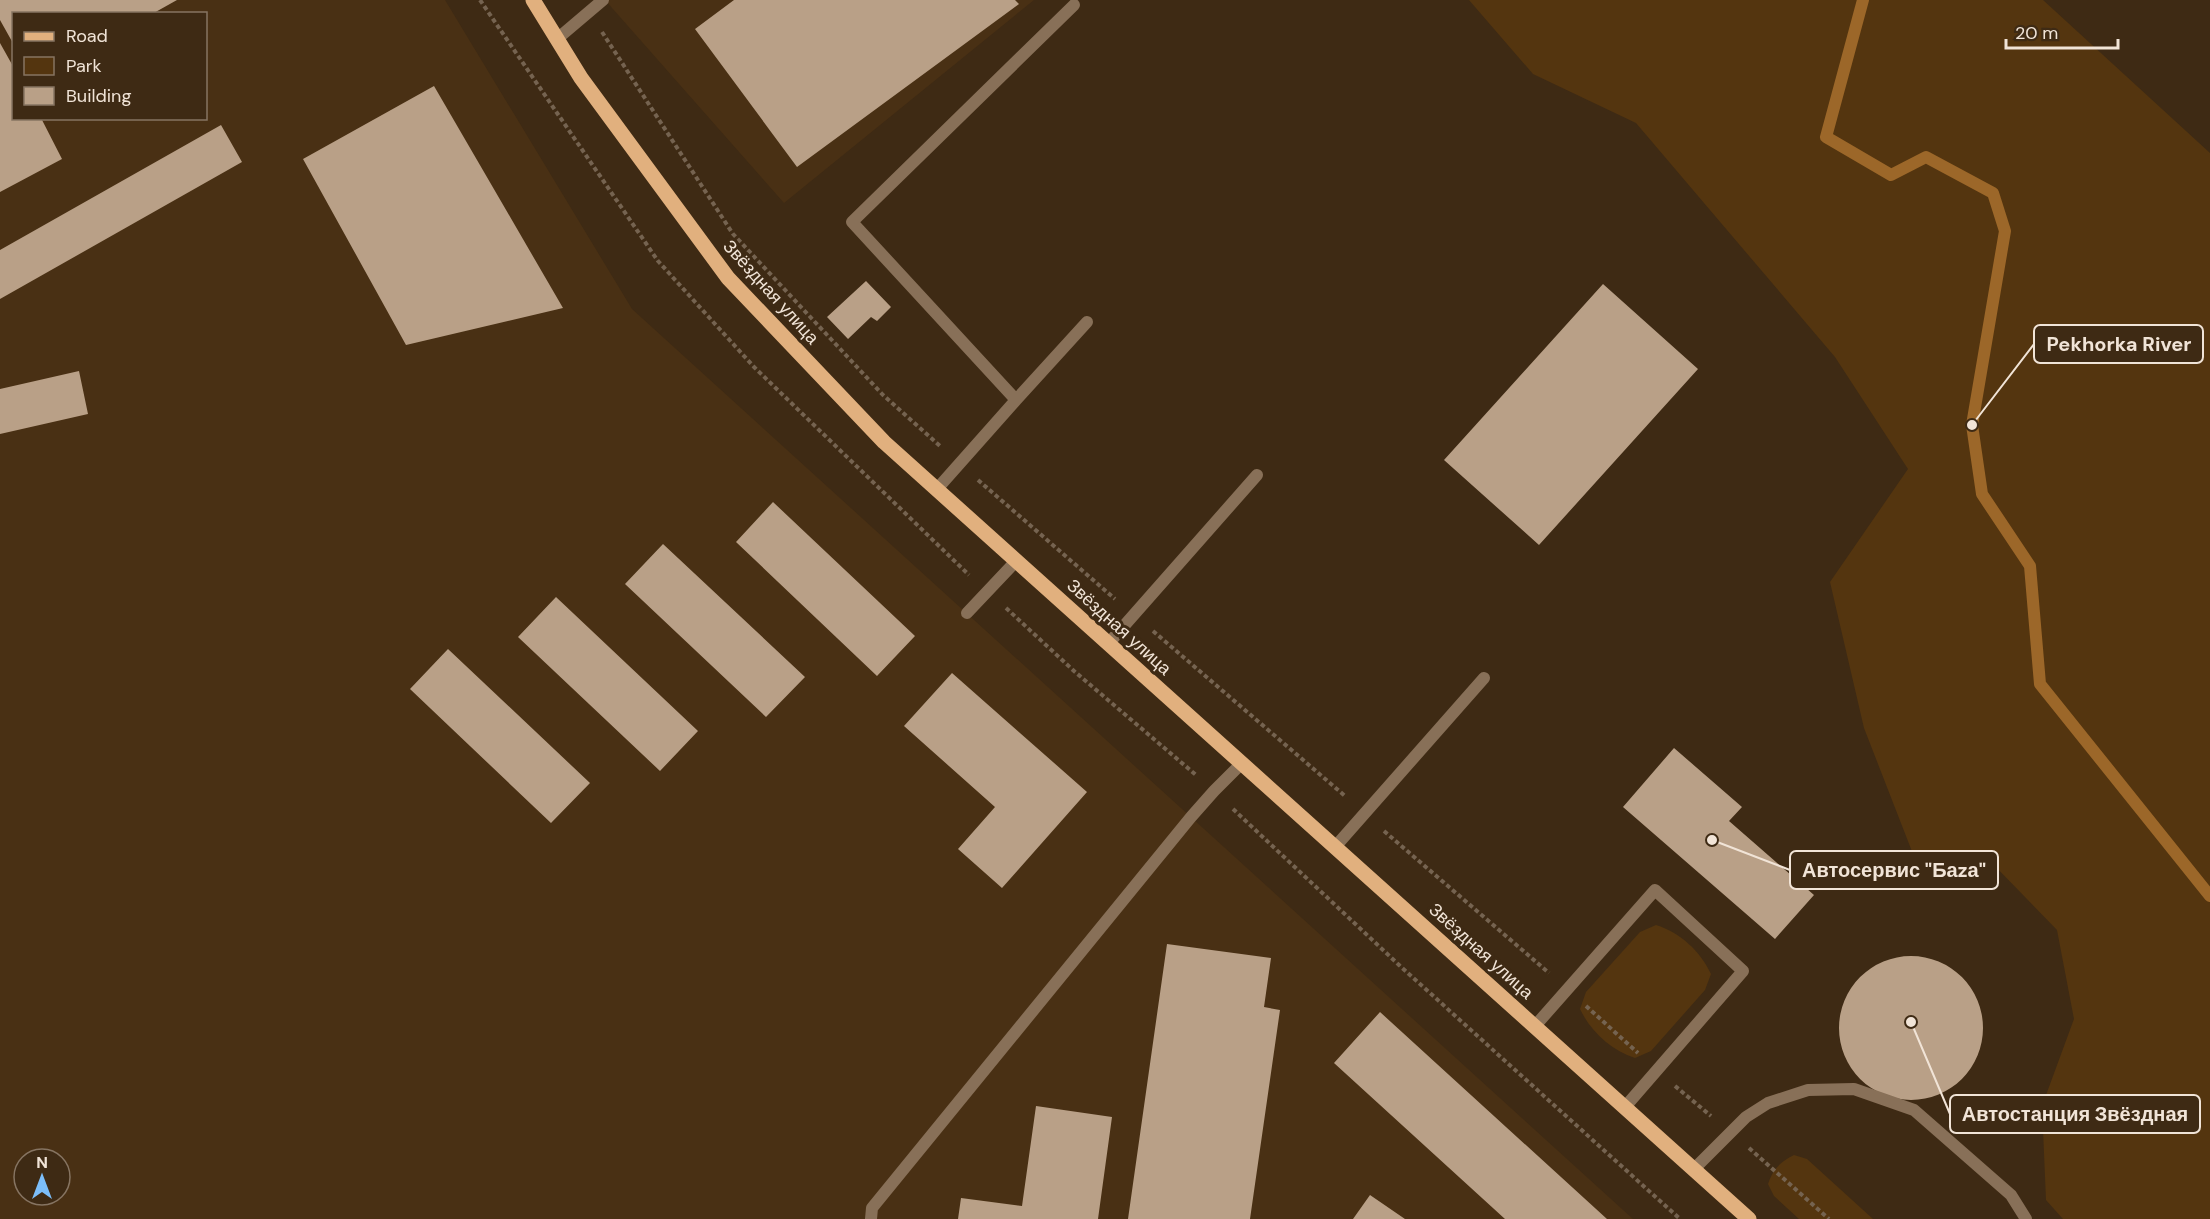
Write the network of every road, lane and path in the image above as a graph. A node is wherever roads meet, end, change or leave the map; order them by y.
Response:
1 (533, 0) edge
2 (603, 0) edge
3 (1074, 5) dead end
4 (589, 12) junction
5 (557, 39) junction
6 (1087, 322) dead end
7 (1016, 400) junction
8 (961, 464) junction
9 (1257, 475) dead end
10 (937, 489) junction
11 (1016, 561) junction
12 (967, 613) dead end
13 (1134, 614) junction
14 (1108, 644) junction
15 (1484, 678) dead end
16 (1242, 764) junction
17 (1335, 847) junction
18 (1535, 1026) junction
19 (1625, 1107) junction
20 (1730, 1131) junction
21 (1694, 1169) junction
22 (871, 1219) edge
23 (1749, 1219) edge
24 (1829, 1219) edge
25 (2026, 1219) edge

1 - 5 main road, Звёздная улица
2 - 4 lane
3 - 7 lane
4 - 5 lane
4 - 8 path
5 - 10 main road, Звёздная улица
6 - 7 lane
7 - 8 lane
8 - 10 lane
8 - 13 path
9 - 13 lane
10 - 11 main road, Звёздная улица
11 - 12 lane
11 - 14 main road, Звёздная улица
13 - 14 lane
14 - 16 main road, Звёздная улица
15 - 17 lane
16 - 17 main road, Звёздная улица
16 - 22 lane
17 - 18 main road, Звёздная улица
18 - 19 main road, Звёздная улица
18 - 19 lane
19 - 21 main road, Звёздная улица
20 - 21 lane
20 - 24 path
20 - 25 lane
21 - 23 main road, Звёздная улица

